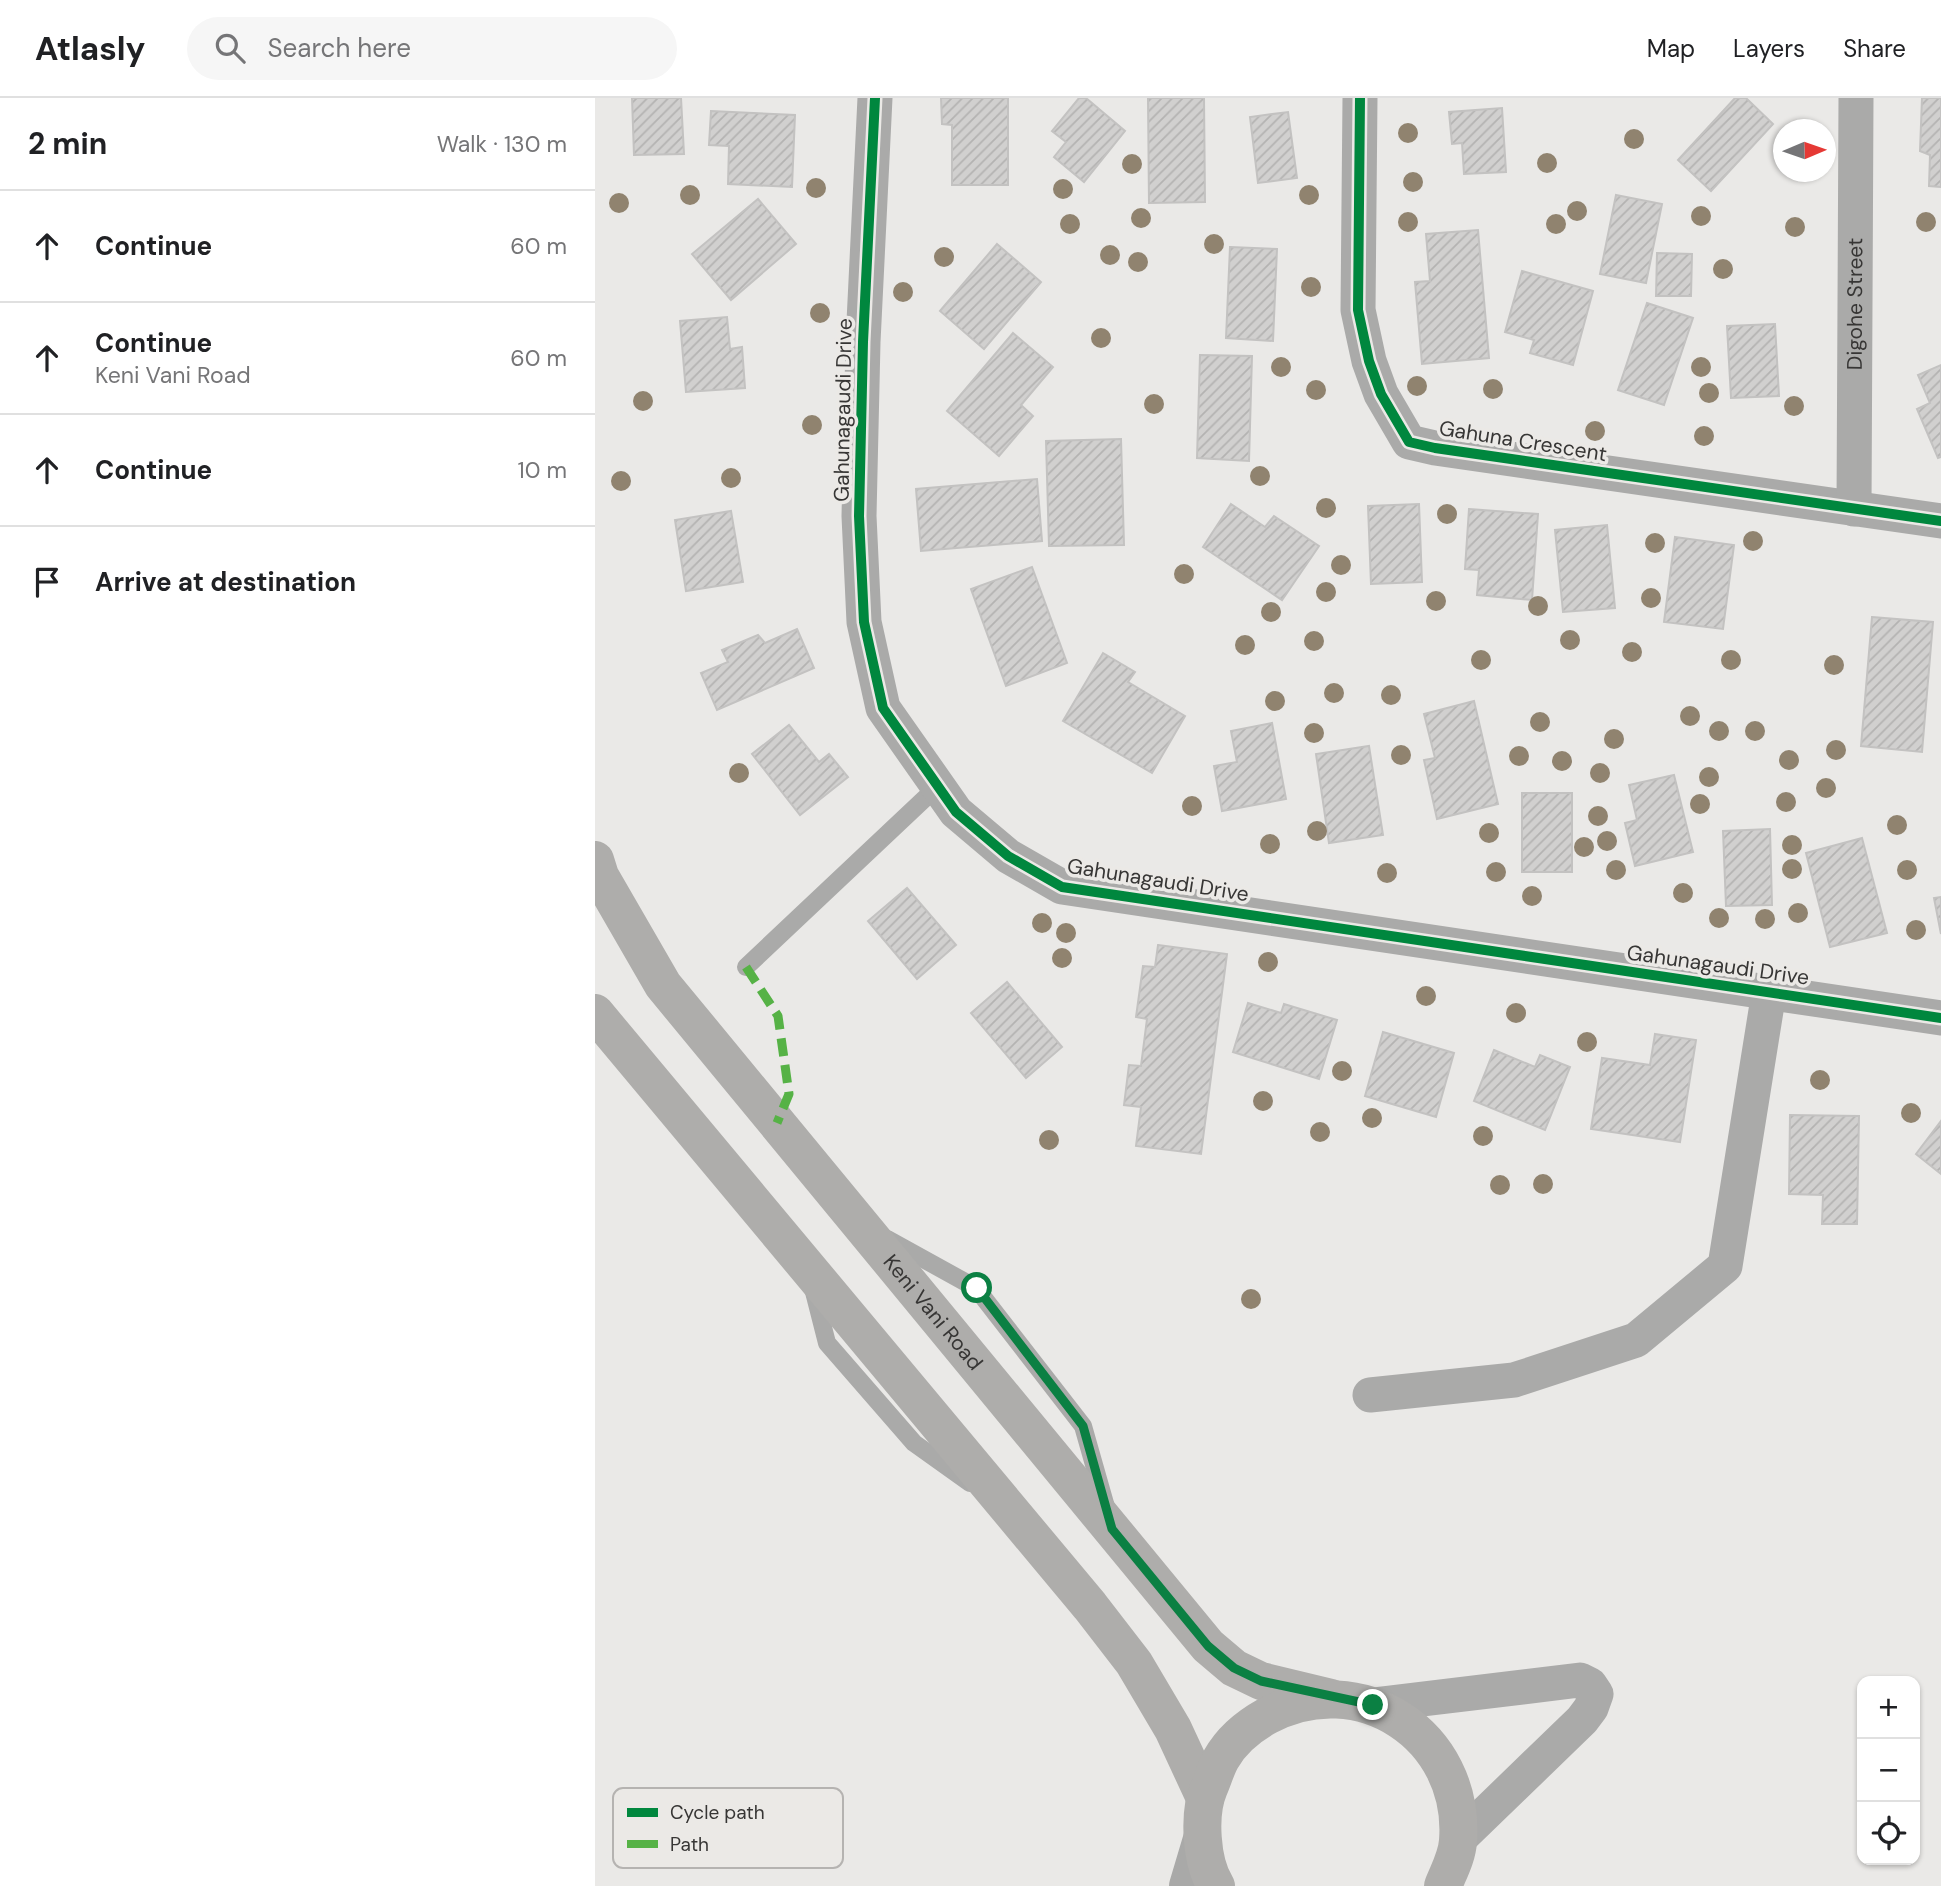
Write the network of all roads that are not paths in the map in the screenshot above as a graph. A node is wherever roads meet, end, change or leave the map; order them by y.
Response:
1 (875, 98) edge
2 (1360, 98) edge
3 (1856, 98) edge
4 (1854, 509) junction
5 (1941, 521) edge
6 (937, 786) junction
7 (595, 860) edge
8 (746, 967) dead end
9 (1769, 992) junction
10 (595, 1013) edge
11 (1941, 1018) edge
12 (1370, 1395) dead end
13 (1331, 1698) junction
14 (1373, 1705) junction
15 (1205, 1798) junction
16 (1202, 1839) junction
17 (1456, 1868) edge
18 (1188, 1886) edge
19 (1216, 1886) edge

1 - 6 street, Gahunagaudi Drive
2 - 4 street, Gahuna Crescent
3 - 4 street, Digohe Street
4 - 5 street, Gahuna Crescent
6 - 8 lane
6 - 9 street, Gahunagaudi Drive
7 - 13 main road, Keni Vani Road
9 - 11 street, Gahunagaudi Drive
9 - 12 street
10 - 15 main road
13 - 14 main road
13 - 15 main road
14 - 17 main road
14 - 17 street
15 - 16 main road
16 - 18 main road
16 - 19 main road

